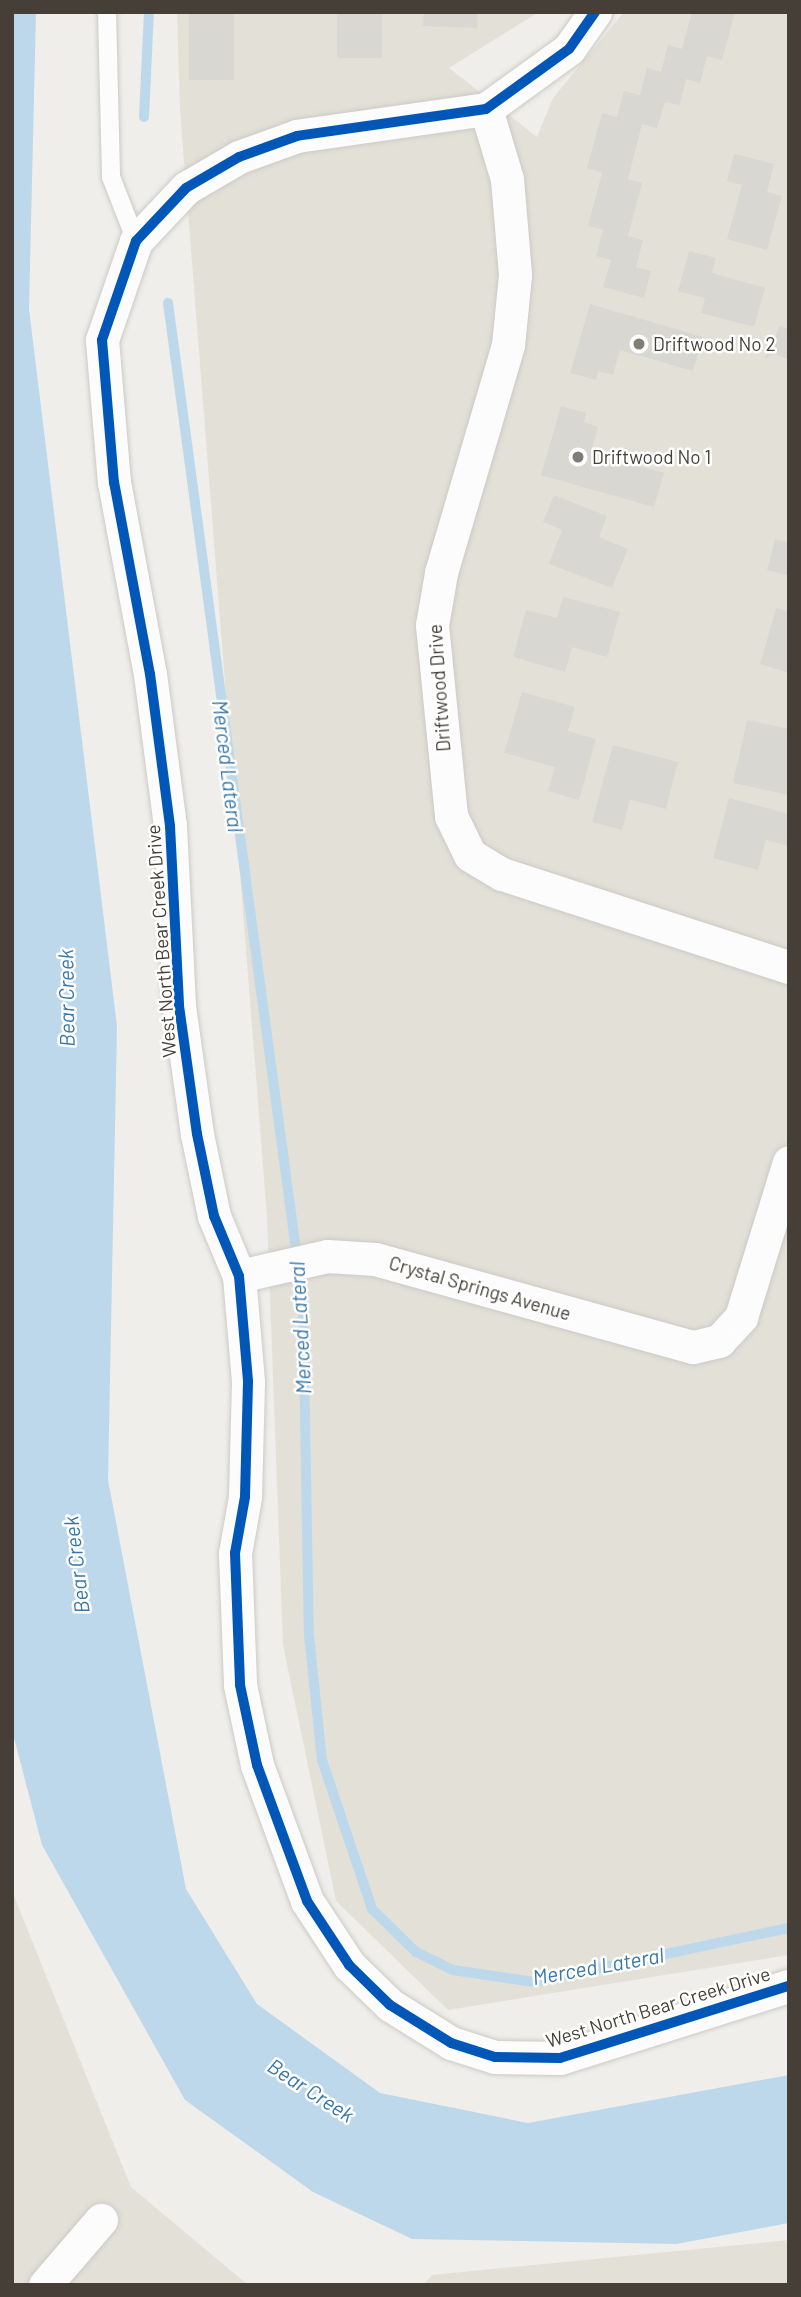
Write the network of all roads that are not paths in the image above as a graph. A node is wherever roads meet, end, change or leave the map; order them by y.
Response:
1 (107, 12) edge
2 (595, 12) edge
3 (485, 108) junction
4 (136, 241) junction
5 (789, 967) edge
6 (789, 1162) edge
7 (239, 1276) junction
8 (789, 1986) edge
9 (101, 2220) dead end
10 (45, 2285) edge

1 - 4 lane
2 - 3 street, West North Bear Creek Drive
3 - 4 street, West North Bear Creek Drive
3 - 5 street, Driftwood Drive
4 - 7 street, West North Bear Creek Drive
6 - 7 street, Crystal Springs Avenue
7 - 8 street, West North Bear Creek Drive
9 - 10 street

